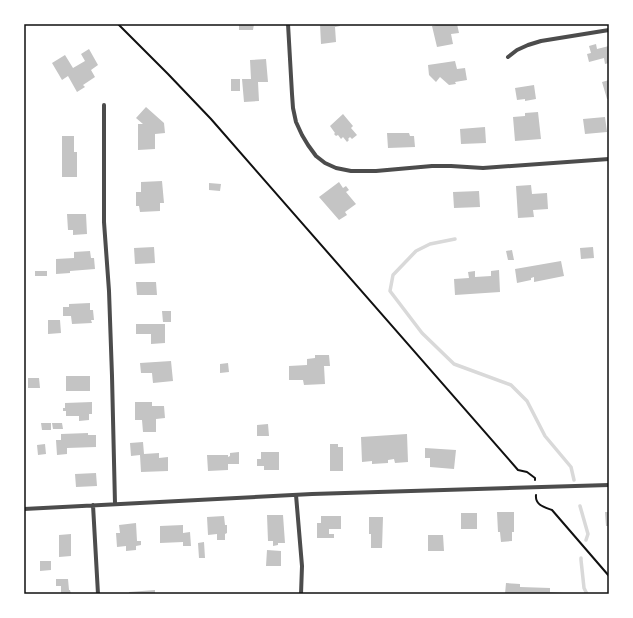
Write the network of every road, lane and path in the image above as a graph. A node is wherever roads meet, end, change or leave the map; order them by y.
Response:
1 (118, 24) edge
2 (288, 24) edge
3 (609, 30) edge
4 (508, 57) dead end
5 (104, 105) dead end
6 (609, 159) edge
7 (535, 478) dead end
8 (609, 484) edge
9 (296, 495) junction
10 (536, 495) dead end
11 (115, 504) junction
12 (93, 505) junction
13 (24, 509) edge
14 (609, 576) edge
15 (98, 594) edge
16 (301, 594) edge

1 - 7 path
2 - 6 street
3 - 4 street
5 - 11 street
8 - 9 street
9 - 11 street
9 - 16 street
10 - 14 path
11 - 12 street
12 - 13 street
12 - 15 street

